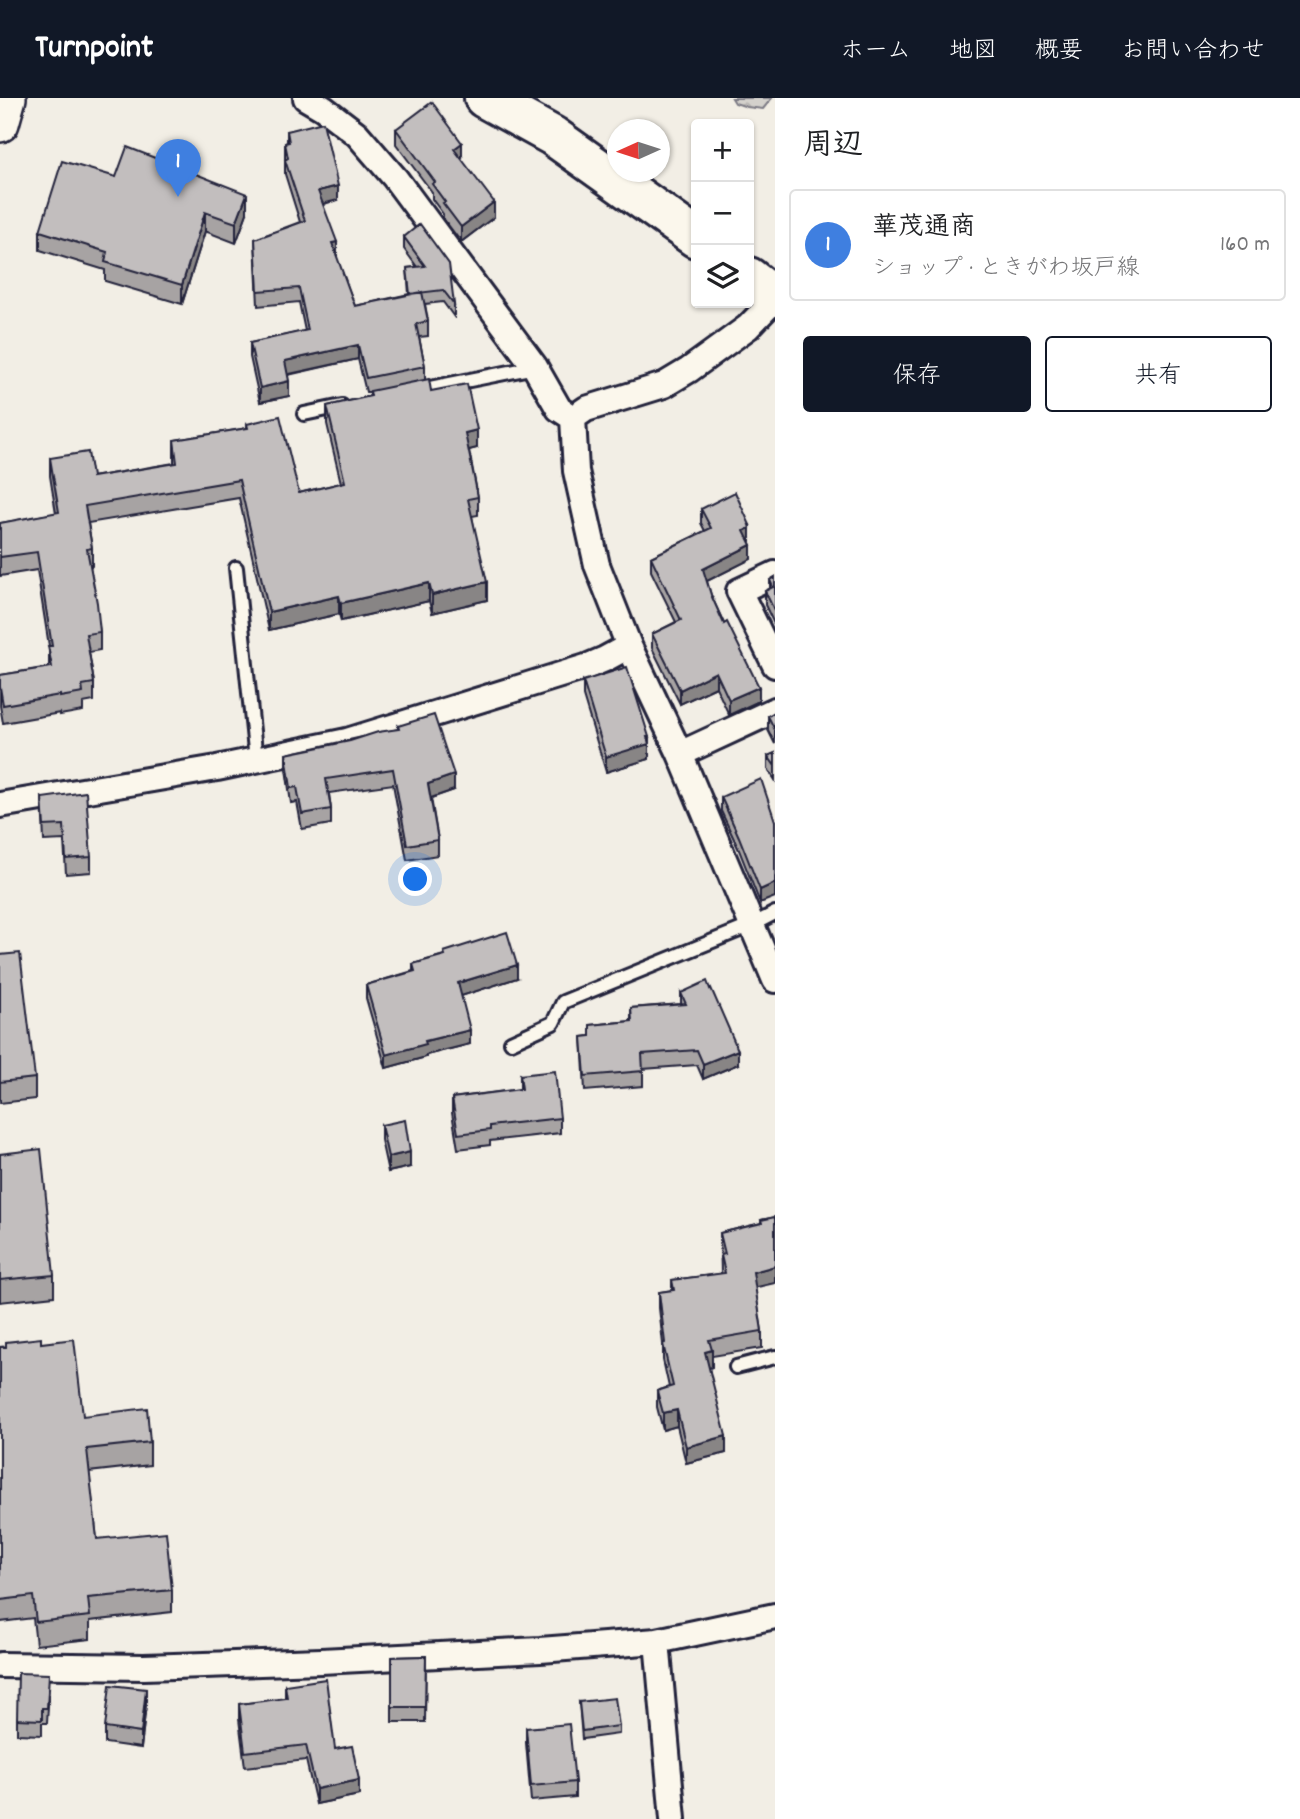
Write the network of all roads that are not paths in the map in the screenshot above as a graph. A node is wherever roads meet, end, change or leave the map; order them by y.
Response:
1 (7, 98) edge
2 (306, 98) edge
3 (484, 98) edge
4 (0, 123) edge
5 (691, 234) edge
6 (754, 281) edge
7 (775, 298) edge
8 (534, 367) junction
9 (399, 395) edge
10 (358, 403) edge
11 (304, 414) dead end
12 (573, 418) junction
13 (236, 568) dead end
14 (775, 573) edge
15 (629, 646) junction
16 (775, 665) edge
17 (775, 710) edge
18 (680, 754) junction
19 (256, 760) junction
20 (0, 805) edge
21 (775, 913) edge
22 (752, 925) junction
23 (775, 980) edge
24 (511, 1042) dead end
25 (775, 1357) edge
26 (736, 1367) dead end
27 (775, 1616) edge
28 (657, 1641) junction
29 (0, 1665) edge
30 (673, 1819) edge

1 - 4 main road
2 - 8 street
3 - 5 main road
6 - 7 main road
7 - 12 street
8 - 9 lane
8 - 12 street
10 - 11 lane
12 - 15 street
13 - 19 lane
14 - 16 street
15 - 18 street
15 - 19 street
17 - 18 street
18 - 22 street
19 - 20 street
21 - 22 lane
22 - 23 street
22 - 24 lane
25 - 26 lane
27 - 28 street
28 - 29 street
28 - 30 street

